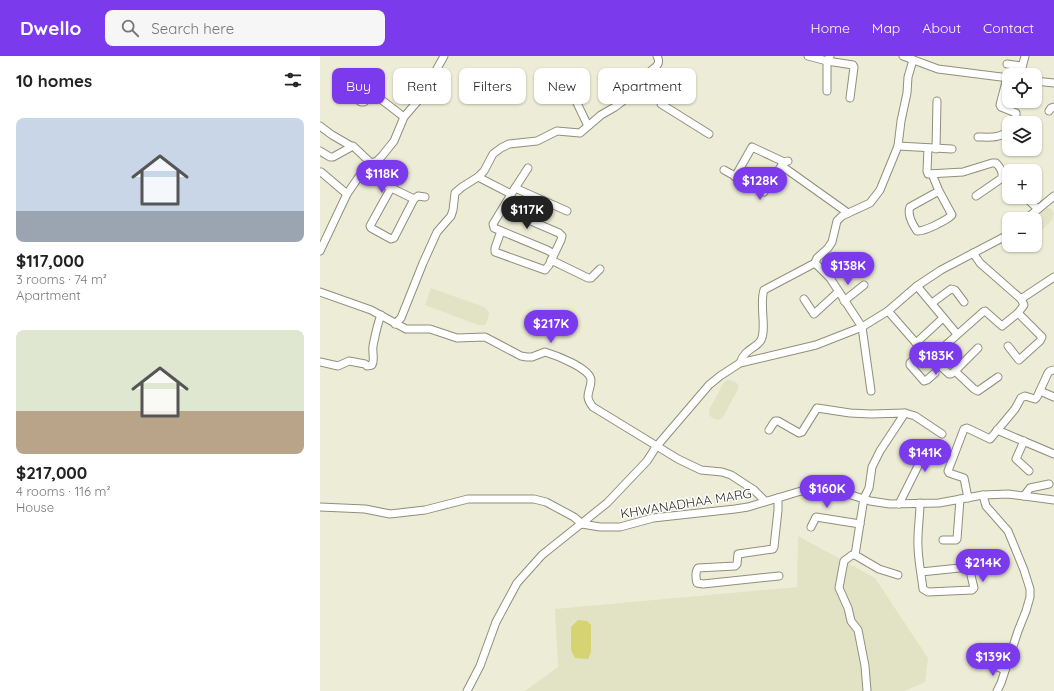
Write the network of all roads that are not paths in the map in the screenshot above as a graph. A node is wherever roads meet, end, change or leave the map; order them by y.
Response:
1 (444, 56) edge
2 (657, 56) edge
3 (808, 56) edge
4 (903, 56) edge
5 (1024, 56) edge
6 (828, 59) edge
7 (913, 60) junction
8 (1007, 64) dead end
9 (1022, 66) joint
10 (654, 68) edge
11 (1002, 77) edge
12 (1042, 82) edge
13 (1054, 83) edge
14 (827, 91) dead end
15 (850, 98) dead end
16 (1002, 98) edge
17 (937, 101) dead end
18 (385, 102) edge
19 (577, 104) edge
20 (618, 104) edge
21 (661, 104) edge
22 (1002, 107) edge
23 (1004, 108) edge
24 (1016, 116) edge
25 (404, 117) junction
26 (320, 126) edge
27 (588, 126) junction
28 (709, 134) dead end
29 (1002, 135) edge
30 (978, 137) dead end
31 (351, 146) junction
32 (898, 146) junction
33 (928, 148) junction
34 (936, 149) junction
35 (952, 149) dead end
36 (320, 151) edge
37 (371, 163) junction
38 (785, 163) junction
39 (528, 168) dead end
40 (724, 170) dead end
41 (364, 171) junction
42 (321, 172) dead end
43 (1002, 172) edge
44 (932, 174) junction
45 (735, 177) junction
46 (478, 178) junction
47 (1002, 182) edge
48 (391, 188) junction
49 (513, 191) junction
50 (939, 191) junction
51 (347, 194) junction
52 (976, 196) dead end
53 (1054, 196) edge
54 (425, 197) dead end
55 (414, 199) junction
56 (1033, 204) edge
57 (503, 209) junction
58 (1038, 209) junction
59 (567, 211) dead end
60 (1034, 212) edge
61 (848, 213) junction
62 (501, 231) junction
63 (1002, 238) edge
64 (320, 251) edge
65 (973, 253) junction
66 (552, 257) junction
67 (815, 263) junction
68 (600, 269) dead end
69 (1054, 277) edge
70 (864, 285) dead end
71 (917, 286) junction
72 (320, 292) edge
73 (838, 292) junction
74 (804, 299) dead end
75 (1020, 299) junction
76 (844, 301) junction
77 (964, 302) dead end
78 (932, 303) junction
79 (888, 311) junction
80 (1018, 313) junction
81 (381, 315) junction
82 (943, 318) junction
83 (395, 324) junction
84 (862, 327) junction
85 (957, 334) junction
86 (916, 343) junction
87 (1008, 346) dead end
88 (978, 348) dead end
89 (924, 351) junction
90 (931, 358) junction
91 (320, 362) edge
92 (740, 363) junction
93 (1054, 370) edge
94 (955, 371) junction
95 (935, 373) dead end
96 (998, 377) dead end
97 (871, 391) dead end
98 (1040, 391) junction
99 (1054, 397) edge
100 (905, 413) junction
101 (769, 430) dead end
102 (997, 430) junction
103 (942, 434) dead end
104 (1024, 441) junction
105 (656, 447) junction
106 (913, 448) dead end
107 (1054, 454) edge
108 (1029, 471) dead end
109 (1049, 484) dead end
110 (983, 495) junction
111 (1024, 496) junction
112 (778, 498) junction
113 (864, 498) junction
114 (964, 498) junction
115 (1054, 500) edge
116 (765, 501) junction
117 (920, 503) junction
118 (899, 504) junction
119 (320, 506) edge
120 (582, 524) junction
121 (860, 524) junction
122 (811, 527) dead end
123 (942, 540) dead end
124 (855, 555) junction
125 (921, 572) junction
126 (898, 575) dead end
127 (780, 576) dead end
128 (983, 661) dead end
129 (1005, 670) junction
130 (467, 691) edge
131 (867, 691) edge
132 (997, 691) edge

1 - 25 street
2 - 10 street
3 - 6 street
4 - 7 street
5 - 9 street
6 - 14 street
6 - 15 street
7 - 11 street
7 - 32 street
8 - 9 street
12 - 13 street
16 - 22 street
17 - 34 street
18 - 25 street
19 - 27 street
20 - 27 street
21 - 28 street
23 - 24 street
25 - 37 street
26 - 31 street
27 - 46 street
29 - 30 street
31 - 36 street
31 - 37 street
32 - 33 street
32 - 61 street
33 - 34 street
33 - 44 street
34 - 35 street
37 - 41 street
38 - 45 street
38 - 45 street
38 - 61 street
39 - 49 street
40 - 45 street
41 - 48 street
41 - 51 street
42 - 51 street
43 - 44 street
44 - 50 street
46 - 49 street
46 - 83 street
47 - 52 street
48 - 55 street
48 - 55 street
49 - 57 street
49 - 59 street
50 - 50 street
51 - 64 street
53 - 58 street
54 - 55 street
56 - 58 street
57 - 62 street
57 - 66 street
58 - 60 street
61 - 67 street
62 - 66 street
62 - 66 street
63 - 65 street
65 - 71 street
65 - 75 street
66 - 68 street
67 - 73 street
67 - 92 street
69 - 75 street
70 - 76 street
71 - 78 street
71 - 79 street
72 - 81 street
73 - 74 street
73 - 76 street
75 - 80 street
76 - 84 street
77 - 78 street
78 - 82 street
79 - 84 street
79 - 86 street
80 - 85 street
80 - 87 street
81 - 83 street
81 - 91 street
82 - 85 street
82 - 86 street
83 - 105 street
84 - 92 street
84 - 97 street
85 - 90 street
86 - 89 street
88 - 94 street
89 - 90 street
89 - 95 street
90 - 94 street
92 - 105 street
93 - 98 street
94 - 96 street
98 - 99 street
98 - 102 street
100 - 101 street
100 - 103 street
100 - 113 street
102 - 104 street
102 - 114 street
104 - 107 street
104 - 108 street
105 - 116 street
105 - 120 street
106 - 118 street
109 - 111 street
110 - 111 street, KHWANADHAA MARG
110 - 114 street, KHWANADHAA MARG
110 - 129 street
111 - 115 street, KHWANADHAA MARG
112 - 113 street, KHWANADHAA MARG
112 - 116 street, KHWANADHAA MARG
112 - 127 street
113 - 118 street, KHWANADHAA MARG
113 - 121 street
114 - 117 street, KHWANADHAA MARG
114 - 123 street
116 - 120 street, KHWANADHAA MARG
117 - 118 street, KHWANADHAA MARG
117 - 125 street
119 - 120 street
120 - 130 street
121 - 122 street
121 - 124 street
124 - 126 street
124 - 131 street
125 - 125 street
128 - 129 street
129 - 132 street

